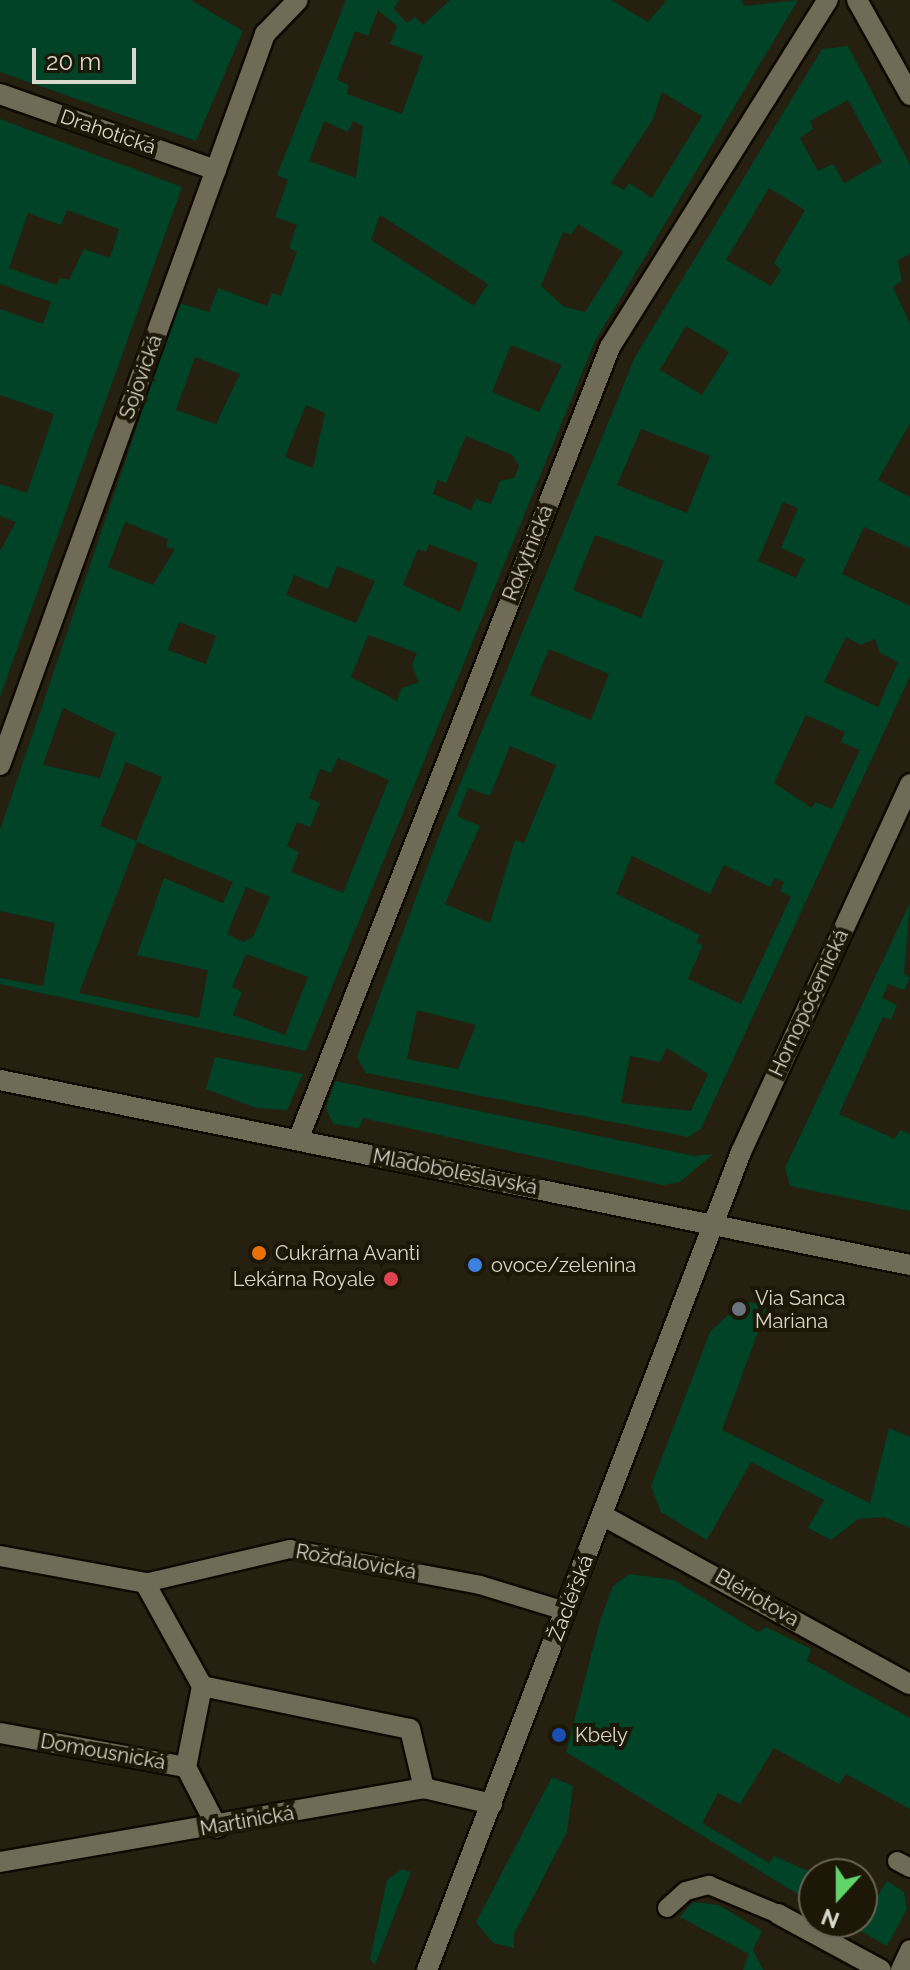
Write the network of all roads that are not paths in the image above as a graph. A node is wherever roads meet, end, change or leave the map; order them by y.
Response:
1 (298, 0) edge
2 (828, 0) edge
3 (857, 0) edge
4 (0, 94) edge
5 (910, 95) edge
6 (216, 170) junction
7 (0, 765) edge
8 (910, 784) edge
9 (0, 1080) edge
10 (298, 1140) junction
11 (713, 1225) junction
12 (910, 1265) edge
13 (602, 1515) junction
14 (0, 1556) edge
15 (145, 1583) junction
16 (565, 1611) junction
17 (910, 1684) edge
18 (202, 1686) junction
19 (0, 1733) edge
20 (186, 1767) junction
21 (424, 1788) junction
22 (492, 1804) junction
23 (217, 1827) junction
24 (0, 1862) edge
25 (667, 1908) dead end
26 (778, 1914) joint
27 (910, 1949) edge
28 (427, 1970) edge
29 (881, 1970) edge
30 (900, 1970) edge

1 - 6 street, Sojovická
2 - 10 street, Rokytnická
3 - 5 street
4 - 6 street, Drahotická
6 - 7 street, Sojovická
8 - 11 street, Hornopočernická
9 - 10 street, Mladoboleslavská
10 - 11 street, Mladoboleslavská
11 - 12 street, Mladoboleslavská
11 - 13 street, Žacléřská
13 - 16 street, Žacléřská
13 - 17 street, Blériotova
14 - 15 street, Rožďalovická
15 - 16 lane, Rožďalovická
15 - 18 street
16 - 22 street, Žacléřská
18 - 20 street
18 - 21 street
19 - 20 street, Domousnická
20 - 23 street, Domousnická
21 - 22 street, Martinická
21 - 23 street, Martinická
22 - 28 street, Žacléřská
23 - 24 street, Martinická
25 - 26 lane
26 - 29 street
27 - 30 lane

